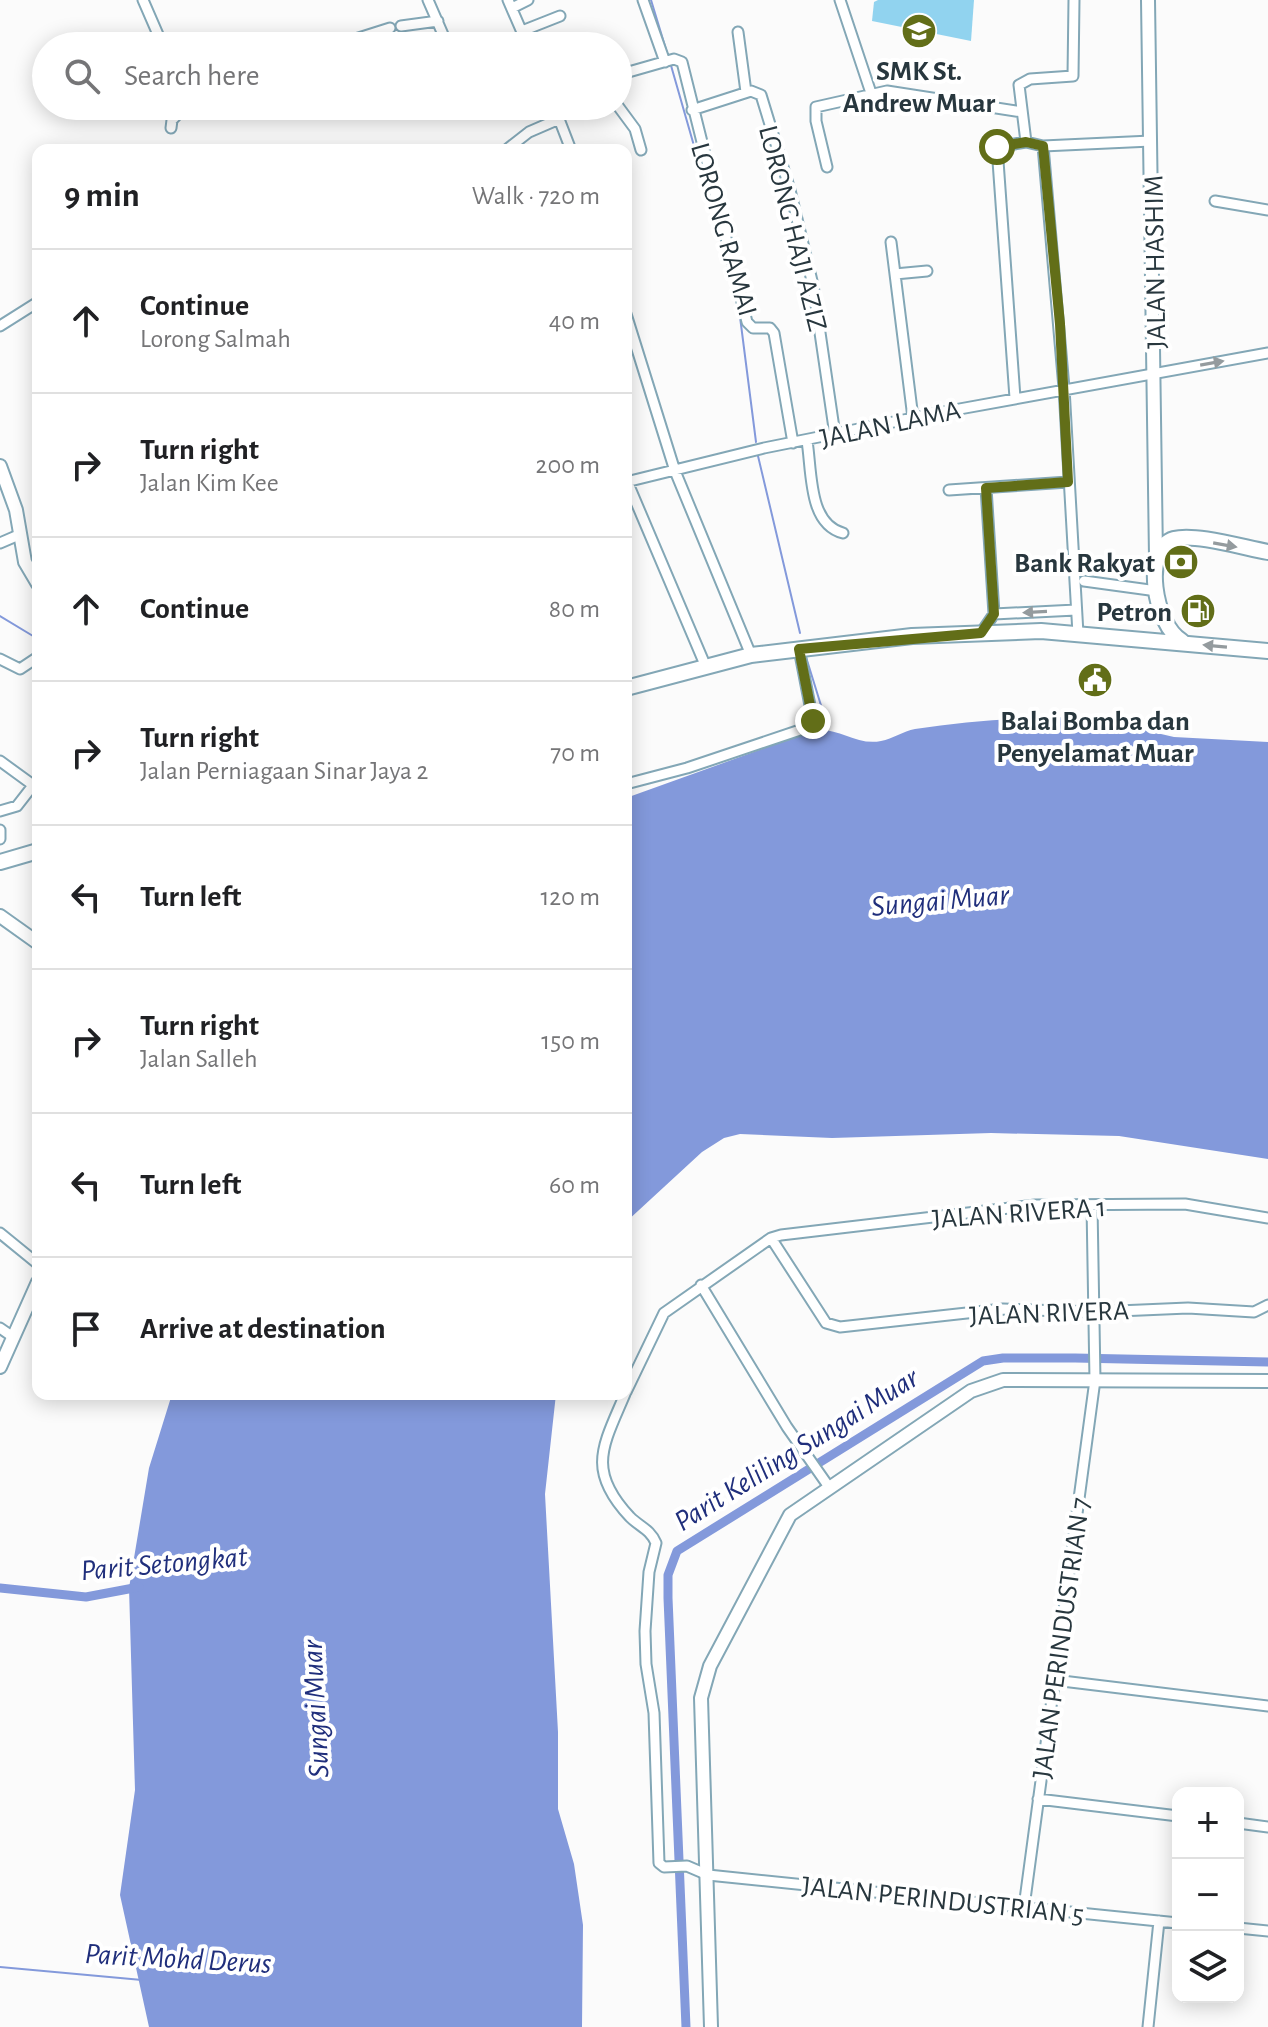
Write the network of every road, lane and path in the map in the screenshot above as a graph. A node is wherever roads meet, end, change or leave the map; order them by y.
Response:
1 (143, 0) edge
2 (428, 0) edge
3 (528, 0) edge
4 (643, 0) edge
5 (840, 0) edge
6 (1074, 0) edge
7 (1148, 0) edge
8 (510, 4) edge
9 (560, 16) dead end
10 (438, 21) junction
11 (522, 31) joint
12 (157, 32) edge
13 (379, 32) edge
14 (442, 32) edge
15 (738, 32) dead end
16 (669, 61) junction
17 (632, 71) edge
18 (746, 92) junction
19 (871, 93) junction
20 (692, 110) junction
21 (1022, 112) junction
22 (172, 120) edge
23 (557, 120) edge
24 (559, 120) edge
25 (628, 120) edge
26 (171, 128) dead end
27 (1151, 141) junction
28 (1026, 142) junction
29 (514, 144) edge
30 (569, 144) edge
31 (1043, 146) junction
32 (641, 150) dead end
33 (827, 167) dead end
34 (1215, 201) dead end
35 (1268, 210) edge
36 (891, 242) dead end
37 (927, 271) dead end
38 (895, 274) junction
39 (32, 306) edge
40 (0, 326) edge
41 (632, 333) edge
42 (1268, 353) edge
43 (1156, 372) junction
44 (1064, 388) junction
45 (1015, 398) junction
46 (913, 418) junction
47 (835, 435) junction
48 (807, 441) junction
49 (793, 443) junction
50 (0, 466) edge
51 (675, 471) junction
52 (632, 481) edge
53 (1068, 482) junction
54 (986, 488) junction
55 (949, 490) dead end
56 (632, 494) edge
57 (1156, 523) junction
58 (843, 533) dead end
59 (21, 534) junction
60 (1183, 537) junction
61 (0, 543) edge
62 (1268, 552) edge
63 (1156, 557) junction
64 (32, 574) edge
65 (1084, 581) dead end
66 (1157, 591) junction
67 (1076, 610) junction
68 (994, 614) junction
69 (1159, 615) junction
70 (981, 633) junction
71 (1078, 634) junction
72 (1142, 638) junction
73 (1185, 643) junction
74 (799, 649) junction
75 (1268, 651) edge
76 (751, 655) junction
77 (0, 659) edge
78 (32, 661) edge
79 (706, 667) junction
80 (632, 686) edge
81 (0, 761) edge
82 (32, 780) edge
83 (632, 782) edge
84 (32, 787) edge
85 (0, 811) edge
86 (0, 830) edge
87 (0, 839) edge
88 (32, 853) edge
89 (0, 862) edge
90 (0, 916) edge
91 (32, 939) edge
92 (1092, 1205) junction
93 (1268, 1218) edge
94 (0, 1233) edge
95 (771, 1238) junction
96 (32, 1259) edge
97 (701, 1285) junction
98 (32, 1295) edge
99 (1268, 1305) edge
100 (1095, 1312) junction
101 (0, 1328) edge
102 (13, 1337) junction
103 (0, 1367) edge
104 (1095, 1374) junction
105 (632, 1379) edge
106 (1268, 1381) edge
107 (623, 1400) edge
108 (829, 1487) junction
109 (1054, 1680) junction
110 (1268, 1706) edge
111 (1038, 1799) junction
112 (1172, 1815) edge
113 (1244, 1824) edge
114 (1268, 1827) edge
115 (708, 1875) junction
116 (1024, 1907) junction
117 (1159, 1921) junction
118 (1172, 1922) edge
119 (1244, 1929) edge
120 (1268, 1931) edge
121 (711, 2027) edge
122 (1148, 2027) edge

1 - 12 street
2 - 10 street
3 - 8 street
4 - 16 street
5 - 19 street
6 - 21 street
7 - 27 street, JALAN HASHIM
8 - 11 street
9 - 11 street
10 - 13 street
10 - 14 street
15 - 18 street
16 - 17 street
16 - 20 street, LORONG RAMAI
18 - 20 street, LORONG HAJI AZIZ
18 - 47 street, LORONG HAJI AZIZ
19 - 21 street
19 - 33 street
20 - 49 street, LORONG RAMAI
21 - 28 street
22 - 26 street
23 - 29 street
24 - 30 street
25 - 32 street
27 - 31 street
27 - 43 street, JALAN HASHIM
28 - 31 street
28 - 45 street
31 - 44 street
34 - 35 street
36 - 38 street
37 - 38 street
38 - 46 street
39 - 40 street
41 - 51 street
43 -> 42 street, JALAN LAMA
43 - 44 street, JALAN LAMA
43 - 57 street, JALAN HASHIM
44 - 45 street, JALAN LAMA
44 - 53 street
45 - 46 street, JALAN LAMA
46 - 47 street, JALAN LAMA
47 - 48 street, JALAN LAMA
48 - 49 street, JALAN LAMA
48 - 58 street
49 - 51 street, JALAN LAMA
50 - 59 street
51 - 52 street, JALAN LAMA
51 - 76 street
53 - 54 street
53 - 67 street
54 - 55 street
54 - 68 street
56 - 79 street
57 - 60 street
57 - 63 street, JALAN HASHIM
59 - 61 street
59 - 64 street
60 -> 62 main road
60 - 63 main road
63 - 66 main road
65 - 66 street
66 - 69 main road
67 -> 68 street
67 - 71 street
68 - 70 street
69 - 72 main road
69 - 73 main road
70 - 71 main road
70 - 74 main road
71 - 72 main road
72 - 73 main road
75 -> 73 main road
74 - 76 main road
74 - 83 street
76 - 79 main road
77 - 78 street
79 - 80 main road
81 - 82 street
84 - 85 street
86 - 87 street
88 - 89 main road
90 - 91 street
92 - 93 street, JALAN RIVERA 1
92 - 95 street, JALAN RIVERA 1
92 - 100 street, JALAN PERINDUSTRIAN 7
94 - 96 street
95 - 97 street
95 - 100 street, JALAN RIVERA
97 - 105 street
97 - 108 street
98 - 102 street
99 - 100 street, JALAN RIVERA
100 - 104 street, JALAN PERINDUSTRIAN 7
101 - 102 street
102 - 103 street
104 - 106 street
104 - 108 street
104 - 109 street, JALAN PERINDUSTRIAN 7
107 - 115 street, JALAN PERINDUSTRIAN 5
108 - 115 street
109 - 110 street
109 - 111 street, JALAN PERINDUSTRIAN 7
111 - 112 street
111 - 116 street, JALAN PERINDUSTRIAN 7
113 - 114 street
115 - 116 street, JALAN PERINDUSTRIAN 5
115 - 121 street
116 - 117 street, JALAN PERINDUSTRIAN 5
117 - 118 street, JALAN PERINDUSTRIAN 5
117 - 122 street
119 - 120 street

